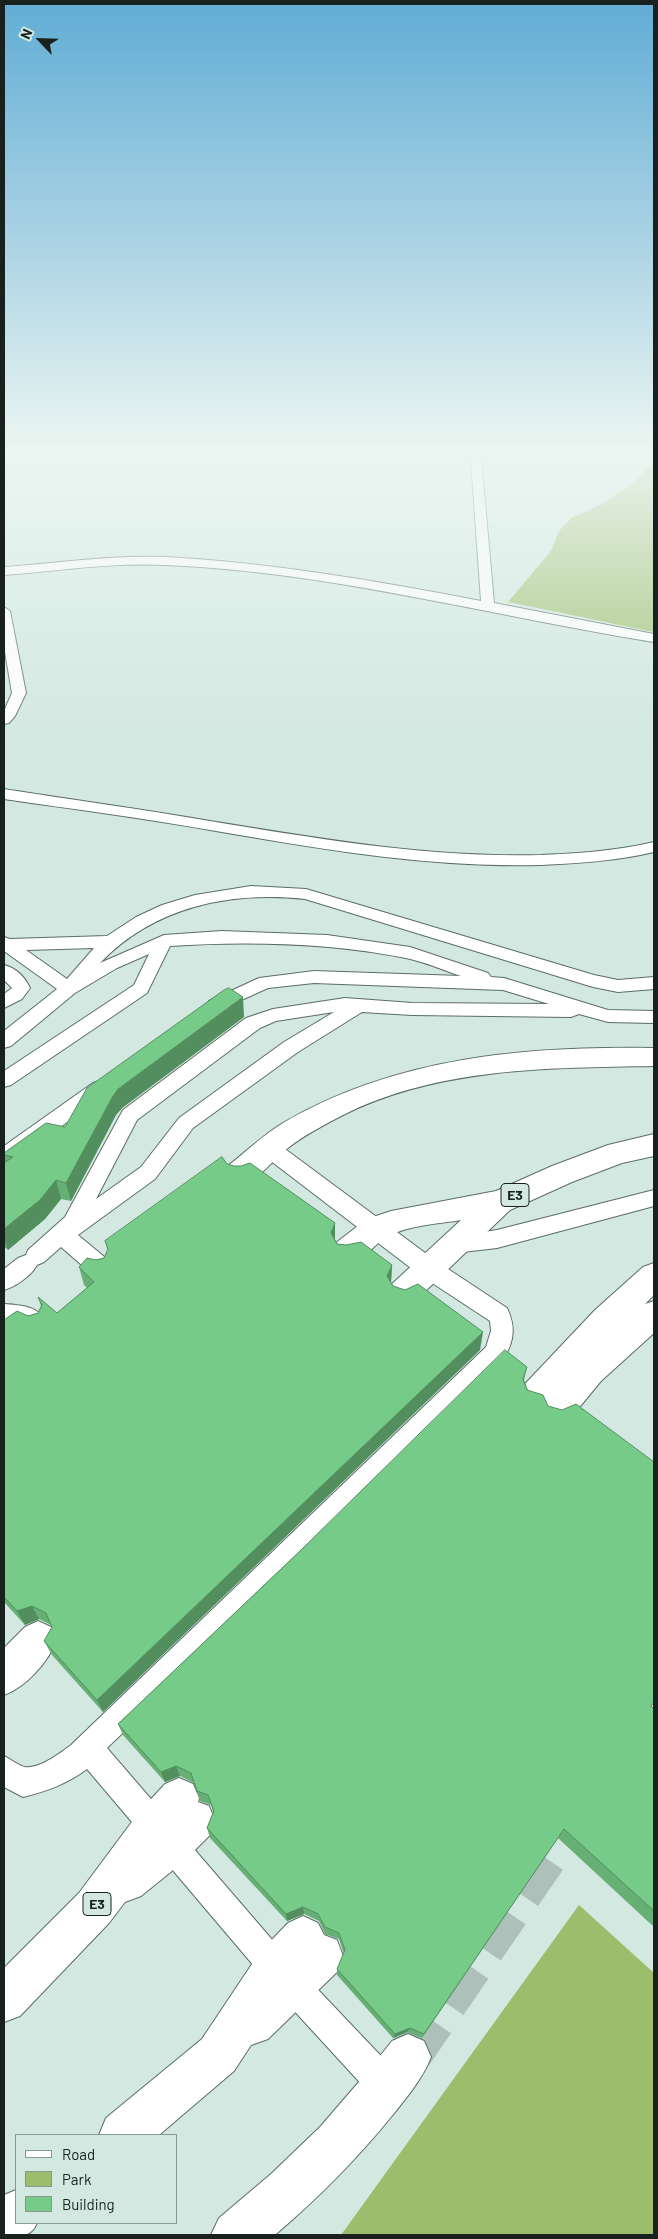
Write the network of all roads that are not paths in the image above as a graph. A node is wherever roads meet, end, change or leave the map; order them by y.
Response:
1 (484, 550) edge
2 (4, 571) edge
3 (488, 607) junction
4 (4, 611) edge
5 (654, 638) edge
6 (4, 720) edge
7 (4, 794) edge
8 (654, 847) edge
9 (164, 941) junction
10 (112, 942) junction
11 (5, 944) edge
12 (4, 971) edge
13 (654, 983) edge
14 (504, 984) junction
15 (69, 990) junction
16 (4, 1002) edge
17 (360, 1005) junction
18 (594, 1012) junction
19 (203, 1015) edge
20 (653, 1015) edge
21 (4, 1041) edge
22 (654, 1057) edge
23 (115, 1078) edge
24 (4, 1080) edge
25 (654, 1145) edge
26 (270, 1149) junction
27 (4, 1157) edge
28 (239, 1173) edge
29 (654, 1198) edge
30 (500, 1202) junction
31 (377, 1228) junction
32 (62, 1235) junction
33 (454, 1244) junction
34 (348, 1251) edge
35 (100, 1266) edge
36 (428, 1268) junction
37 (654, 1276) edge
38 (4, 1281) edge
39 (404, 1293) edge
40 (4, 1314) edge
41 (654, 1314) edge
42 (35, 1322) edge
43 (38, 1640) dead end
44 (4, 1676) edge
45 (88, 1748) junction
46 (4, 1771) edge
47 (179, 1828) junction
48 (298, 1962) junction
49 (4, 2000) edge
50 (398, 2072) joint
51 (124, 2134) edge
52 (15, 2215) edge
53 (4, 2222) edge
54 (236, 2235) edge

1 - 3 street
2 - 3 street
3 - 5 street
4 - 6 street
7 - 8 street
9 - 14 street
9 - 15 street
9 - 24 street
10 - 11 street
10 - 13 street
10 - 15 street
11 - 15 street
12 - 16 street
14 - 18 street
14 - 19 street
15 - 21 street
17 - 18 street
17 - 32 street
17 - 32 street
18 - 20 street
22 - 26 highway
23 - 27 street
25 - 30 highway, E3
26 - 28 highway
26 - 31 street
29 - 33 street
30 - 31 highway
30 - 33 highway, E3
31 - 34 highway
31 - 36 street
32 - 35 street
32 - 38 street
33 - 36 highway, E3
36 - 39 highway, E3
36 - 45 street
37 - 41 highway
40 - 42 street
43 - 44 highway
45 - 46 street
45 - 47 street
47 - 48 street
47 - 49 highway, E3
48 - 50 street
48 - 51 highway
50 - 54 highway
52 - 53 highway

